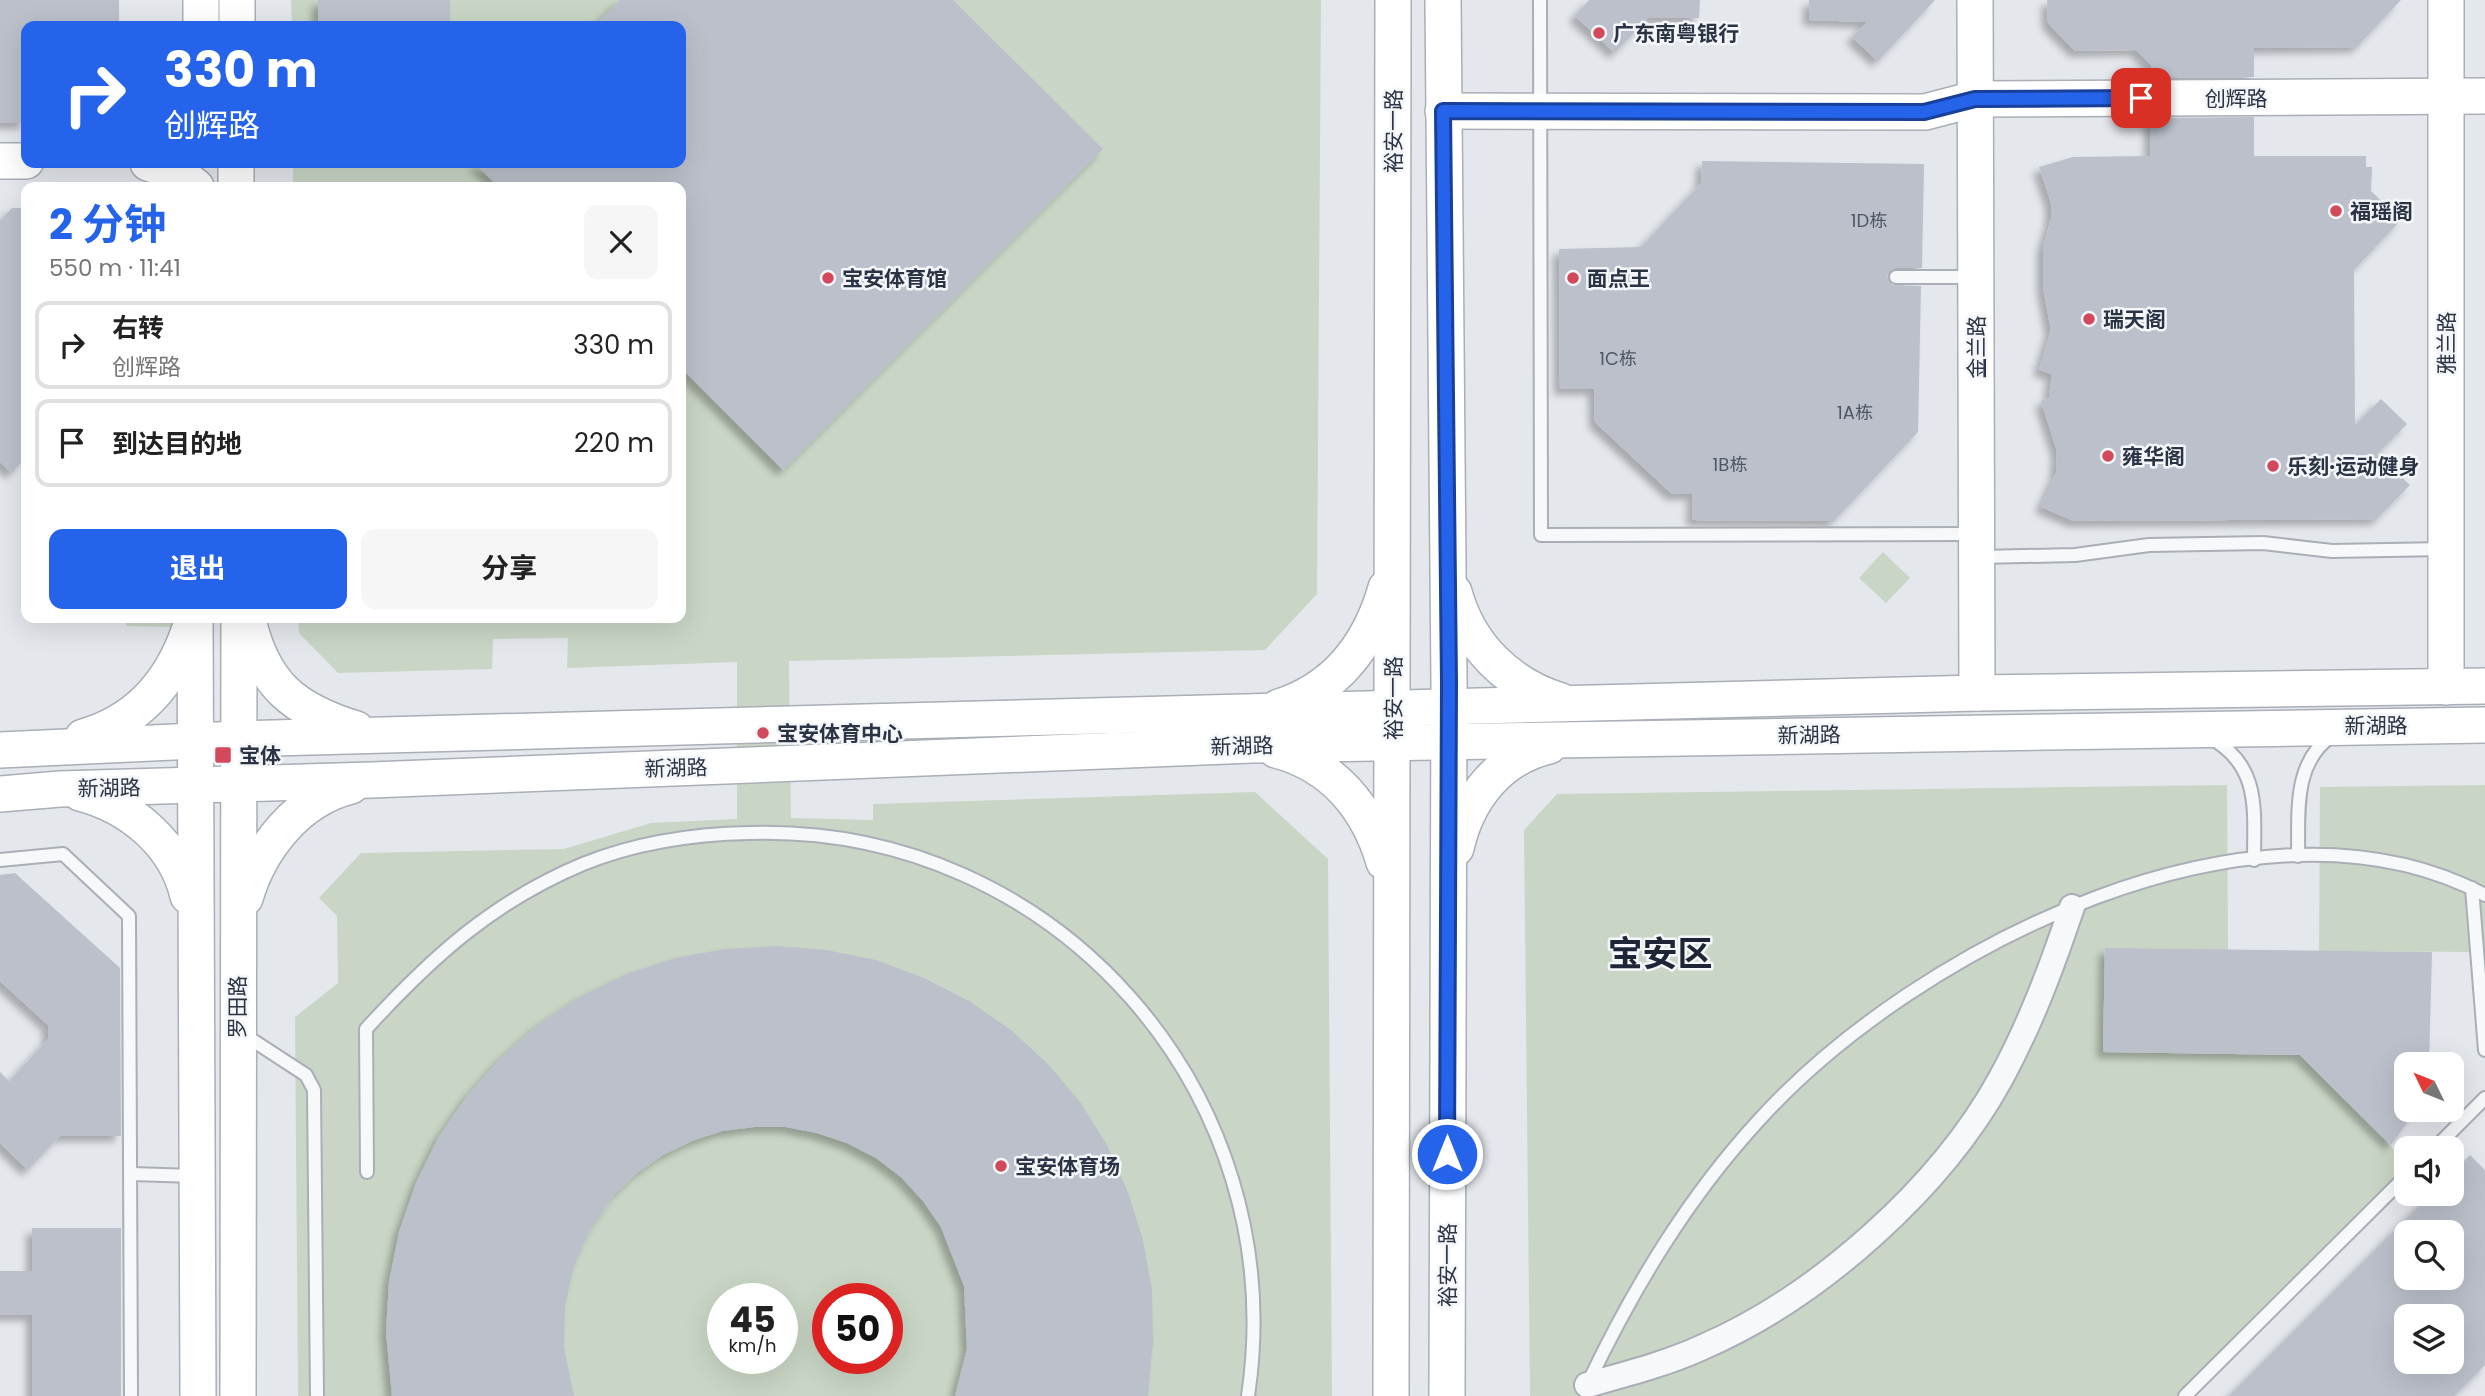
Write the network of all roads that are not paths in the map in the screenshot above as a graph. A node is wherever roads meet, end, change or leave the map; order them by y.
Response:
1 (201, 0) edge
2 (237, 0) edge
3 (1393, 0) edge
4 (1443, 0) edge
5 (1540, 0) edge
6 (1975, 0) edge
7 (2446, 0) edge
8 (201, 21) edge
9 (237, 21) edge
10 (2485, 96) edge
11 (2446, 97) junction
12 (1975, 99) junction
13 (1443, 111) junction
14 (1539, 111) junction
15 (0, 161) edge
16 (21, 161) edge
17 (164, 168) edge
18 (191, 182) edge
19 (1896, 277) dead end
20 (1976, 277) junction
21 (1976, 545) junction
22 (2446, 549) junction
23 (1448, 554) junction
24 (1394, 561) junction
25 (192, 623) edge
26 (194, 623) edge
27 (239, 623) edge
28 (249, 623) edge
29 (2485, 686) edge
30 (2446, 687) junction
31 (2130, 691) junction
32 (1977, 694) junction
33 (1448, 708) junction
34 (1175, 715) junction
35 (1575, 722) junction
36 (2347, 725) junction
37 (2485, 725) edge
38 (1392, 726) junction
39 (1251, 729) junction
40 (2193, 729) junction
41 (2126, 730) junction
42 (380, 736) junction
43 (239, 739) junction
44 (194, 740) junction
45 (1448, 742) junction
46 (52, 746) junction
47 (1174, 749) junction
48 (0, 750) edge
49 (372, 780) junction
50 (240, 783) junction
51 (194, 785) junction
52 (60, 789) junction
53 (0, 794) edge
54 (2298, 856) junction
55 (0, 860) edge
56 (2254, 860) junction
57 (1390, 881) junction
58 (1447, 886) junction
59 (2472, 888) junction
60 (2485, 895) edge
61 (2072, 907) junction
62 (194, 924) junction
63 (237, 928) junction
64 (237, 1030) junction
65 (2485, 1051) edge
66 (2485, 1098) edge
67 (2447, 1136) edge
68 (368, 1172) dead end
69 (132, 1174) junction
70 (198, 1176) junction
71 (2394, 1188) edge
72 (1585, 1390) edge
73 (131, 1396) edge
74 (198, 1396) edge
75 (238, 1396) edge
76 (317, 1396) edge
77 (1248, 1396) edge
78 (1391, 1396) edge
79 (1447, 1396) edge
80 (2185, 1396) edge

1 - 8 main road
2 - 9 main road
3 - 24 main road, 裕安一路
4 - 13 main road, 裕安一路
5 - 14 lane
6 - 12 main road, 金兰路
7 - 11 main road, 雅兰路
10 - 11 main road, 创辉路
11 - 12 main road, 创辉路
11 - 22 main road, 雅兰路
12 - 14 main road, 创辉路
12 - 20 main road, 金兰路
13 - 14 main road, 创辉路
13 - 23 main road, 裕安一路
14 - 21 lane
15 - 16 main road
17 - 18 main road
19 - 20 lane
20 - 21 main road, 金兰路
21 - 22 lane
21 - 32 main road, 金兰路
22 - 30 main road, 雅兰路
23 - 33 main road, 裕安一路
23 - 35 main road
24 - 38 main road, 裕安一路
24 - 39 main road
25 - 46 main road
26 - 44 main road, 罗田路
27 - 43 main road, 罗田路
28 - 42 main road
29 - 30 main road, 新湖路
30 - 31 main road, 新湖路
31 - 32 main road, 新湖路
31 - 41 main road
32 - 35 main road, 新湖路
33 - 35 main road, 新湖路
33 - 38 main road, 新湖路
33 - 45 main road, 裕安一路
34 - 39 main road, 新湖路
34 - 42 main road, 新湖路
34 - 47 main road
35 - 41 main road, 新湖路
35 - 45 main road, 新湖路
35 - 58 main road
36 - 37 main road, 新湖路
36 - 40 main road, 新湖路
36 - 54 lane
38 - 39 main road, 新湖路
38 - 45 main road, 新湖路
38 - 57 main road, 裕安一路
39 - 47 main road, 新湖路
39 - 57 main road
40 - 41 main road, 新湖路
40 - 56 lane
42 - 43 main road, 新湖路
43 - 44 main road, 新湖路
43 - 50 main road, 罗田路
44 - 46 main road, 新湖路
44 - 51 main road, 罗田路
45 - 58 main road, 裕安一路
46 - 48 main road, 新湖路
47 - 49 main road, 新湖路
49 - 50 main road, 新湖路
49 - 63 main road
50 - 51 main road, 新湖路
50 - 63 main road, 罗田路
51 - 52 main road, 新湖路
51 - 62 main road, 罗田路
52 - 53 main road, 新湖路
52 - 62 main road
54 - 56 lane
54 - 59 lane
55 - 69 lane
56 - 61 lane
57 - 78 main road, 裕安一路
58 - 79 main road, 裕安一路
59 - 60 lane
59 - 65 lane
61 - 72 lane
61 - 72 street
62 - 70 main road, 罗田路
63 - 64 main road, 罗田路
64 - 75 main road, 罗田路
64 - 76 lane
66 - 67 lane
68 - 77 lane
69 - 70 lane
69 - 73 lane
70 - 74 main road, 罗田路
71 - 80 lane

